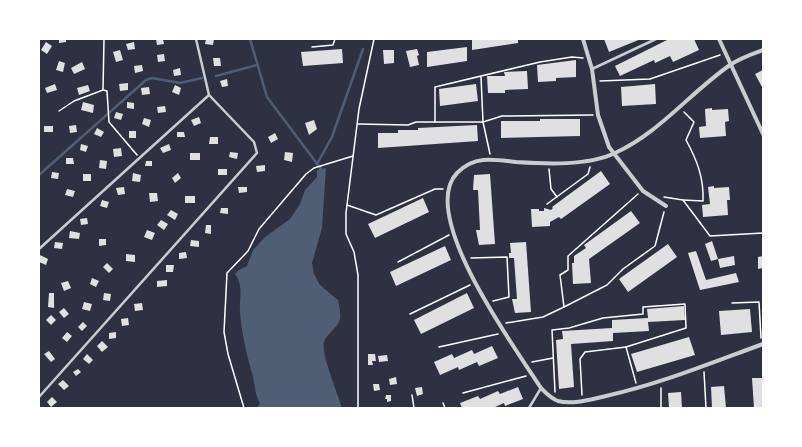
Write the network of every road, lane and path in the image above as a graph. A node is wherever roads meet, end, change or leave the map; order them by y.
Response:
1 (104, 39) edge
2 (196, 39) edge
3 (335, 39) edge
4 (374, 39) edge
5 (583, 39) edge
6 (656, 39) edge
7 (718, 39) edge
8 (312, 47) dead end
9 (763, 50) edge
10 (722, 55) dead end
11 (589, 58) junction
12 (731, 64) junction
13 (592, 69) junction
14 (481, 77) junction
15 (594, 81) junction
16 (103, 90) junction
17 (209, 95) junction
18 (679, 107) junction
19 (59, 111) dead end
20 (598, 115) junction
21 (435, 122) junction
22 (483, 122) junction
23 (357, 124) junction
24 (763, 134) edge
25 (614, 154) junction
26 (353, 156) junction
27 (140, 158) junction
28 (592, 159) junction
29 (491, 160) junction
30 (549, 164) junction
31 (449, 189) junction
32 (643, 190) junction
33 (557, 197) junction
34 (663, 197) dead end
35 (682, 200) junction
36 (547, 204) dead end
37 (347, 205) junction
38 (666, 206) joint
39 (763, 233) edge
40 (452, 234) junction
41 (39, 248) edge
42 (463, 258) junction
43 (398, 262) dead end
44 (475, 283) junction
45 (487, 303) junction
46 (732, 303) dead end
47 (564, 308) junction
48 (410, 314) dead end
49 (500, 324) junction
50 (506, 332) junction
51 (762, 344) edge
52 (439, 347) dead end
53 (626, 347) junction
54 (553, 358) junction
55 (525, 364) junction
56 (703, 367) junction
57 (531, 372) junction
58 (661, 382) junction
59 (541, 388) junction
60 (638, 388) junction
61 (463, 393) dead end
62 (412, 395) dead end
63 (39, 397) edge
64 (555, 399) junction
65 (582, 401) junction
66 (443, 403) dead end
67 (244, 408) edge
68 (358, 408) edge
69 (414, 408) edge
70 (445, 408) edge
71 (529, 408) edge
72 (661, 408) edge
73 (706, 408) edge

1 - 16 path
2 - 17 lane
3 - 8 path
4 - 23 path
5 - 11 street
6 - 13 lane
7 - 12 street
9 - 12 street
10 - 15 path
11 - 13 street
11 - 14 path
12 - 18 street
12 - 24 street
13 - 15 street
14 - 21 path
14 - 22 path
15 - 20 street
16 - 19 path
16 - 27 path
17 - 27 lane
17 - 63 lane
18 - 25 street
18 - 35 path
20 - 22 path
20 - 25 street
21 - 22 path
21 - 23 path
22 - 29 path
23 - 26 path
25 - 28 street
25 - 32 street
26 - 37 path
26 - 67 path
27 - 41 lane
28 - 30 street
28 - 33 path
29 - 30 street
29 - 31 street
30 - 33 path
31 - 37 path
31 - 40 street
32 - 38 street
32 - 47 path
33 - 36 path
34 - 35 path
35 - 39 path
37 - 68 path
38 - 47 path
40 - 42 street
40 - 43 path
42 - 44 street
42 - 45 path
44 - 45 street
44 - 48 path
45 - 49 street
46 - 51 path
47 - 49 path
49 - 50 street
50 - 52 path
50 - 55 street
51 - 56 street
53 - 54 path
53 - 60 path
53 - 65 path
54 - 55 path
54 - 64 path
55 - 57 street
56 - 58 street
56 - 73 path
57 - 59 street
57 - 61 path
58 - 60 street
58 - 72 path
59 - 64 street
59 - 71 lane
60 - 65 street
62 - 69 path
64 - 65 street
66 - 70 path

